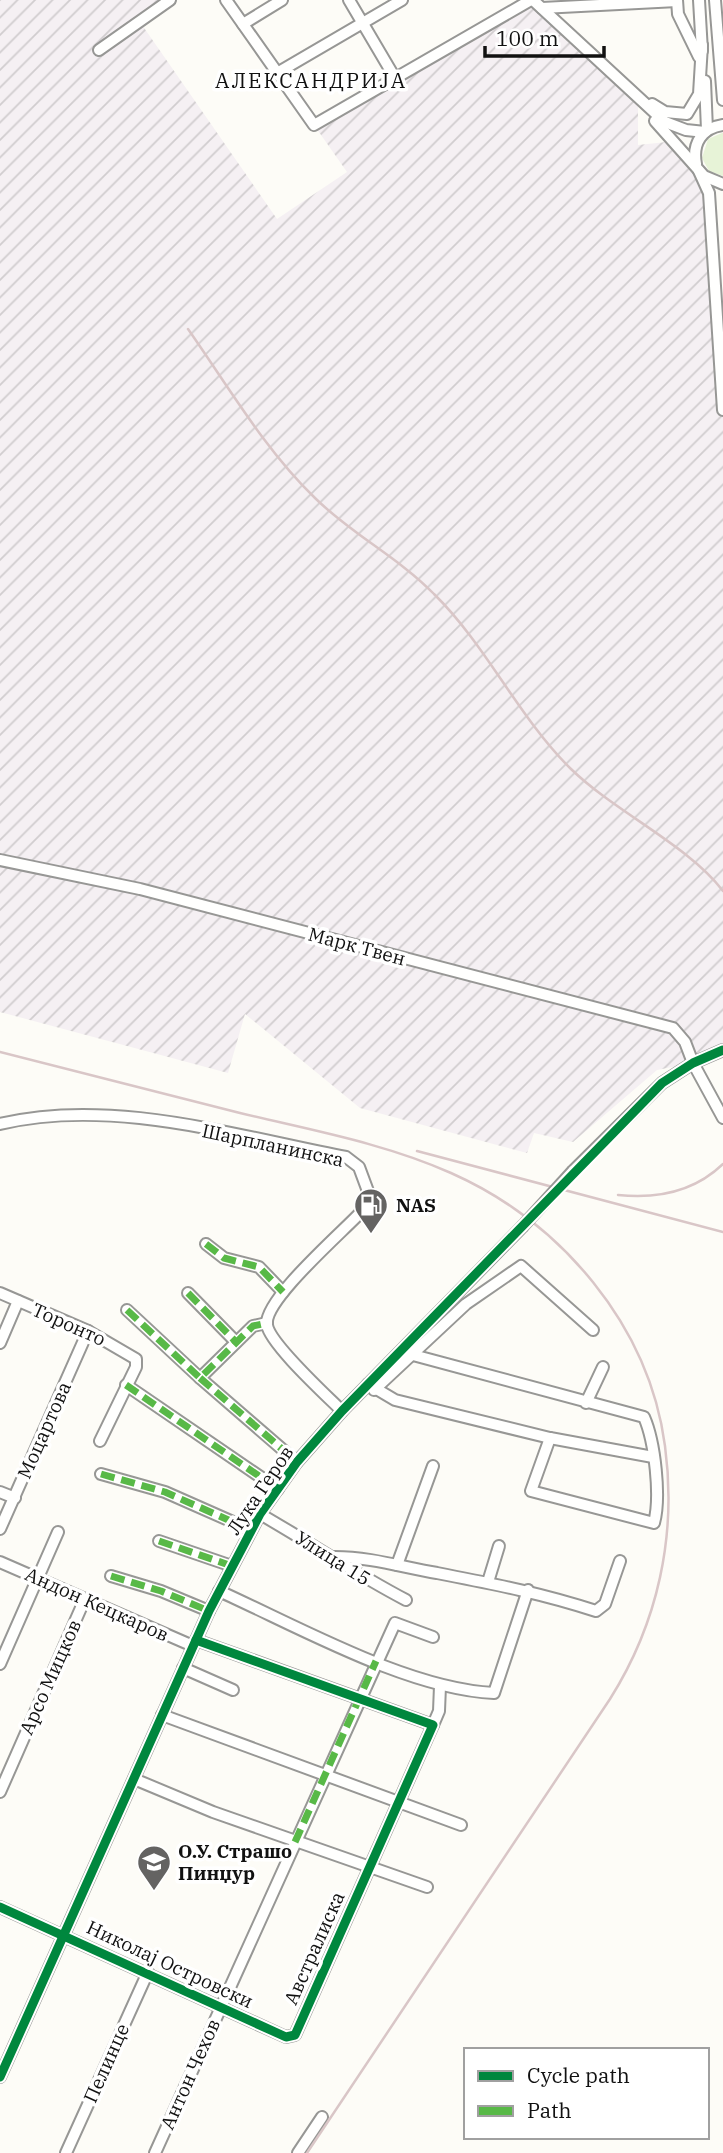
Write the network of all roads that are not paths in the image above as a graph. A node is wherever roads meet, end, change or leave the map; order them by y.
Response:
1 (170, 0) edge
2 (226, 0) edge
3 (282, 0) edge
4 (349, 0) edge
5 (402, 0) edge
6 (532, 0) edge
7 (699, 0) edge
8 (715, 0) edge
9 (677, 1) edge
10 (542, 8) junction
11 (363, 22) junction
12 (243, 24) junction
13 (702, 45) junction
14 (99, 50) dead end
15 (699, 57) junction
16 (721, 70) edge
17 (277, 73) junction
18 (395, 78) junction
19 (634, 95) junction
20 (723, 100) edge
21 (723, 125) edge
22 (706, 131) junction
23 (698, 167) junction
24 (723, 184) edge
25 (723, 410) edge
26 (0, 860) edge
27 (723, 1050) edge
28 (693, 1063) junction
29 (723, 1118) edge
30 (0, 1124) edge
31 (206, 1244) dead end
32 (283, 1292) junction
33 (0, 1293) edge
34 (188, 1293) dead end
35 (19, 1301) junction
36 (127, 1310) dead end
37 (267, 1323) junction
38 (593, 1330) dead end
39 (88, 1331) junction
40 (236, 1342) junction
41 (0, 1343) edge
42 (413, 1355) junction
43 (603, 1367) dead end
44 (200, 1378) junction
45 (125, 1385) junction
46 (371, 1387) junction
47 (586, 1403) junction
48 (342, 1411) junction
49 (550, 1438) junction
50 (100, 1441) dead end
51 (653, 1457) junction
52 (297, 1462) junction
53 (433, 1466) dead end
54 (101, 1474) dead end
55 (278, 1489) junction
56 (0, 1492) edge
57 (15, 1497) junction
58 (260, 1514) junction
59 (0, 1529) edge
60 (251, 1530) junction
61 (58, 1532) dead end
62 (159, 1541) dead end
63 (499, 1546) dead end
64 (335, 1557) junction
65 (620, 1561) dead end
66 (0, 1562) edge
67 (397, 1564) junction
68 (232, 1566) junction
69 (111, 1576) dead end
70 (38, 1579) junction
71 (488, 1582) junction
72 (528, 1590) junction
73 (219, 1591) junction
74 (406, 1600) dead end
75 (84, 1601) junction
76 (209, 1611) junction
77 (433, 1637) dead end
78 (195, 1643) junction
79 (376, 1661) junction
80 (0, 1664) edge
81 (183, 1668) junction
82 (440, 1686) junction
83 (233, 1690) dead end
84 (360, 1699) junction
85 (162, 1714) junction
86 (433, 1725) junction
87 (325, 1775) junction
88 (134, 1779) junction
89 (0, 1792) edge
90 (400, 1802) junction
91 (461, 1825) dead end
92 (295, 1842) junction
93 (369, 1868) junction
94 (427, 1887) dead end
95 (0, 1907) edge
96 (63, 1935) junction
97 (148, 1972) junction
98 (220, 2007) junction
99 (286, 2037) joint
100 (0, 2077) edge
101 (322, 2117) dead end
102 (66, 2153) edge
103 (155, 2153) edge
104 (298, 2153) edge

1 - 14 street
2 - 12 street
3 - 12 street
4 - 11 street
5 - 11 street
6 - 10 street
6 - 18 street
7 - 13 street
8 - 16 street
9 - 10 street
9 - 15 street
10 - 19 street
11 - 17 street
11 - 18 street
12 - 17 street
13 - 15 street
13 - 22 street
15 - 19 street
16 - 20 street
17 - 18 street
19 - 22 street
19 - 23 street
21 - 22 street
22 - 23 street
23 - 24 street
23 - 25 street
26 - 28 street, Марк Твен
27 - 28 street, Лука Геров
28 - 29 street
28 - 46 street, Лука Геров, bridge
30 - 32 street, Шарпланинска
31 - 32 street
32 - 37 street, Шарпланинска
33 - 35 street, Торонто
34 - 40 street
35 - 39 street, Торонто
35 - 41 street
36 - 44 street
37 - 40 street
37 - 48 street
38 - 42 street
39 - 45 street, Торонто
39 - 57 street, Моцартова
40 - 44 street
42 - 46 street
42 - 47 street
43 - 47 street
44 - 52 street
45 - 50 street
45 - 55 street
46 - 48 street, Лука Геров
46 - 49 street
47 - 51 street
48 - 52 street, Лука Геров
49 - 51 street
49 - 51 street
52 - 55 street, Лука Геров
53 - 67 street
54 - 60 street
55 - 58 street, Лука Геров
56 - 57 street
57 - 59 street, Моцартова
58 - 60 street, Лука Геров
58 - 64 street, Улица 15
60 - 68 street, Лука Геров
61 - 70 street
62 - 68 street
63 - 71 street
64 - 67 street
64 - 74 street, Улица 15
65 - 72 street
66 - 70 street, Андон Кецкаров
67 - 71 street
68 - 73 street, Лука Геров
69 - 76 street
70 - 75 street, Андон Кецкаров
70 - 80 street
71 - 72 street
72 - 82 street
73 - 76 street, Лука Геров
73 - 79 street
75 - 78 street, Андон Кецкаров
75 - 89 street, Арсо Мицков
76 - 78 street, Лука Геров
77 - 79 street, Антон Чехов
78 - 81 street, Лука Геров
78 - 84 street, Андон Кецкаров
79 - 82 street
79 - 84 street, Антон Чехов
81 - 83 street
81 - 85 street, Лука Геров
82 - 86 street
84 - 86 street, Андон Кецкаров
84 - 87 street, Антон Чехов
85 - 87 street
85 - 88 street, Лука Геров
86 - 90 street
87 - 90 street
87 - 92 street, Антон Чехов
88 - 92 street
88 - 96 street, Лука Геров
90 - 91 street
90 - 93 street
92 - 93 street
92 - 98 street, Антон Чехов
93 - 94 street
93 - 99 street, Австралиска
95 - 96 street, Николај Островски
96 - 97 street, Николај Островски
96 - 100 street, Лука Геров
97 - 98 street, Николај Островски
97 - 102 street, Пелинце
98 - 99 street, Николај Островски
98 - 103 street, Антон Чехов
101 - 104 street

